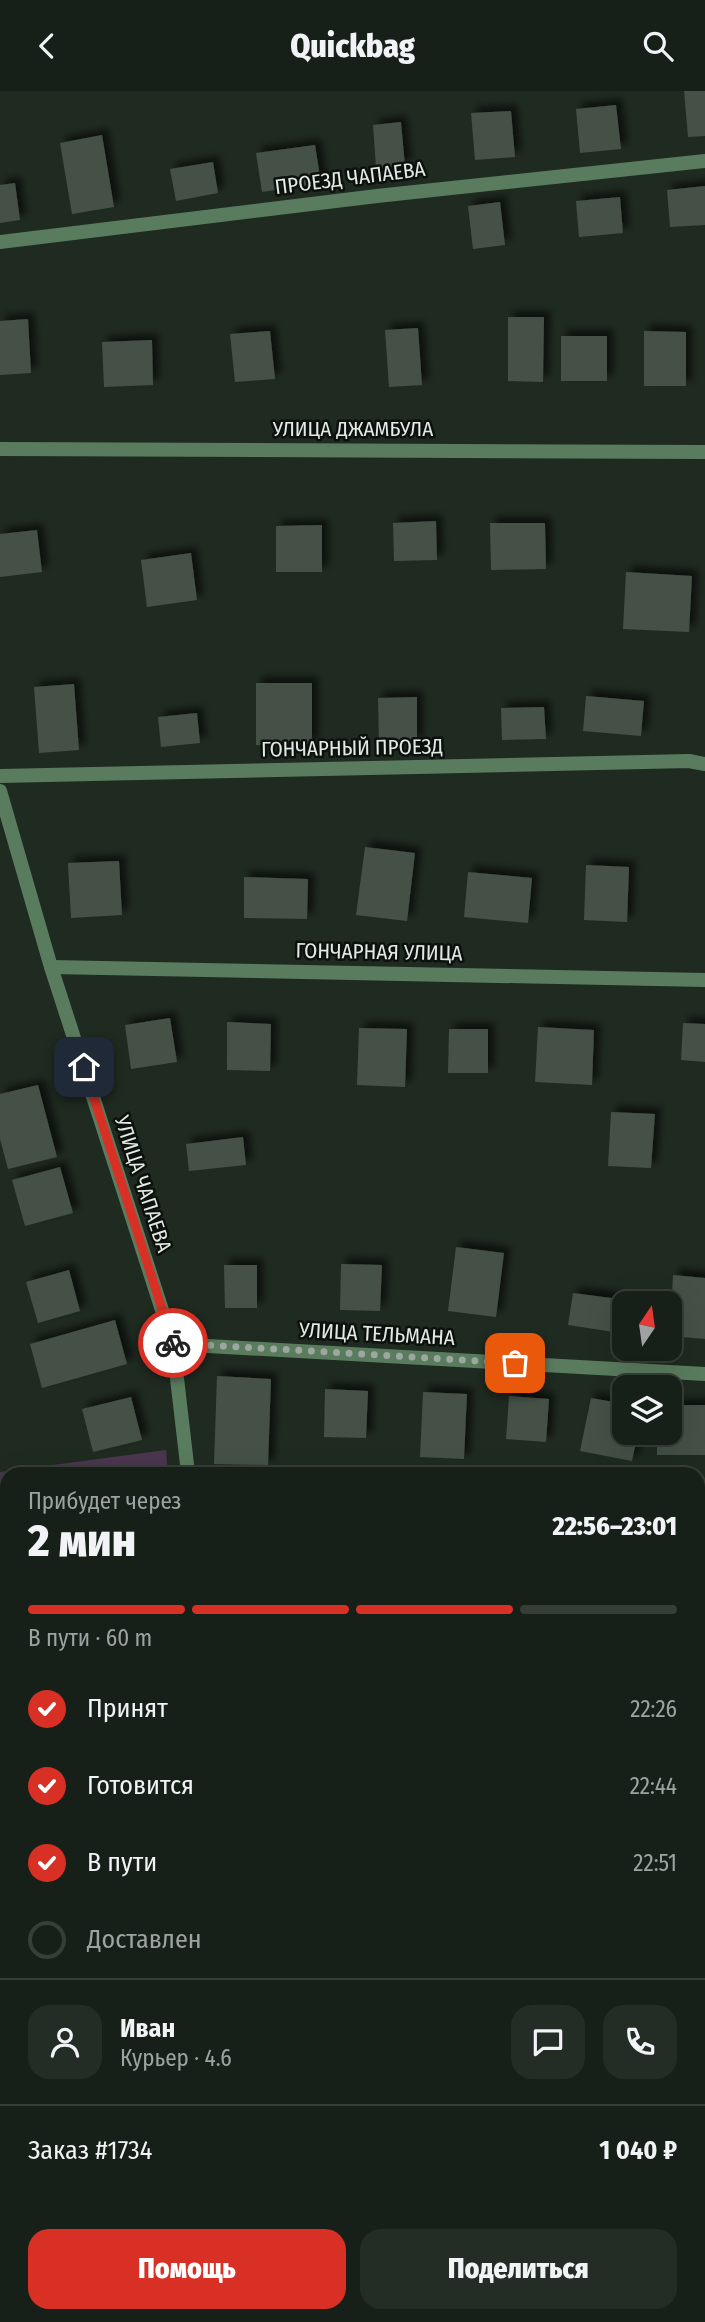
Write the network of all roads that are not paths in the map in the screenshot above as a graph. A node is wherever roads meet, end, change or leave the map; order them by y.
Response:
1 (705, 161) edge
2 (0, 242) edge
3 (0, 449) edge
4 (705, 451) edge
5 (705, 764) edge
6 (0, 776) edge
7 (0, 791) edge
8 (51, 967) junction
9 (705, 980) edge
10 (173, 1344) junction
11 (705, 1374) edge
12 (187, 1467) edge

1 - 2 street, ПРОЕЗД ЧАПАЕВА
3 - 4 street, УЛИЦА ДЖАМБУЛА
5 - 6 street, ГОНЧАРНЫЙ ПРОЕЗД
7 - 8 street, УЛИЦА ЧАПАЕВА
8 - 9 street, ГОНЧАРНАЯ УЛИЦА
8 - 10 street, УЛИЦА ЧАПАЕВА
10 - 11 street, УЛИЦА ТЕЛЬМАНА
10 - 12 street, УЛИЦА ЧАПАЕВА

